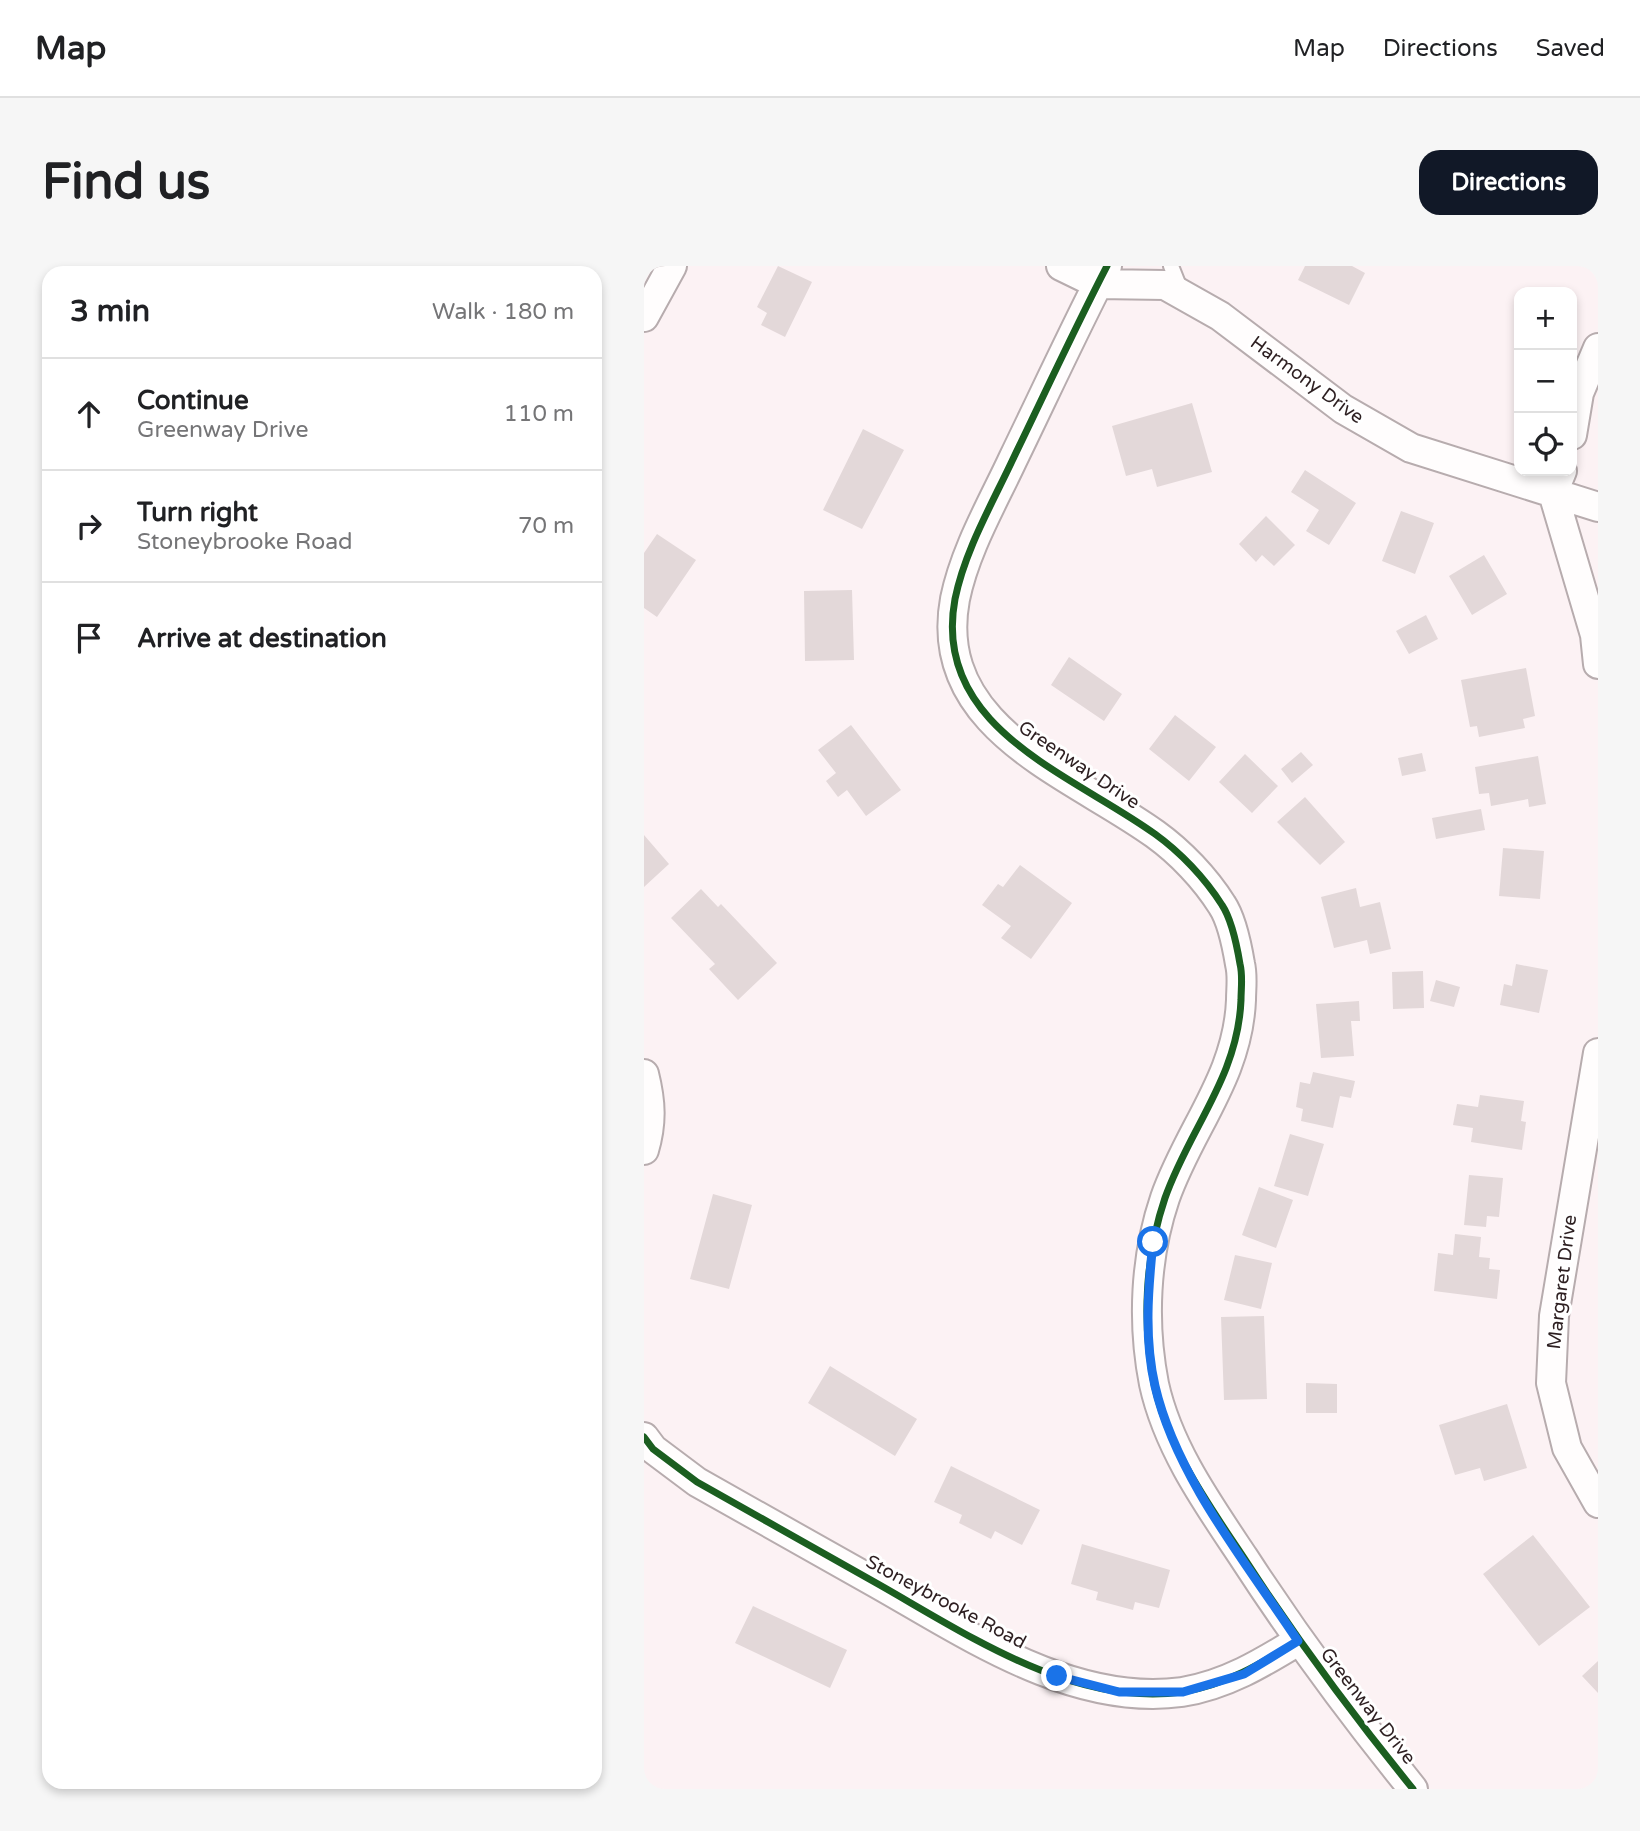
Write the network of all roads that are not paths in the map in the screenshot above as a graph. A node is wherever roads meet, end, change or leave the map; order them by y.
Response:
1 (672, 266) edge
2 (1061, 266) edge
3 (1171, 266) edge
4 (1102, 275) edge
5 (1183, 295) junction
6 (644, 317) edge
7 (1598, 348) edge
8 (1576, 413) edge
9 (1558, 482) edge
10 (1598, 507) edge
11 (1597, 631) edge
12 (1598, 664) edge
13 (1598, 1053) edge
14 (644, 1074) edge
15 (644, 1150) edge
16 (644, 1437) edge
17 (1598, 1503) edge
18 (1298, 1641) junction
19 (1413, 1789) edge

1 - 6 street
2 - 4 street, Harmony Drive
3 - 5 lane
4 - 5 street, Harmony Drive
4 - 18 street, Greenway Drive
5 - 9 street, Harmony Drive
7 - 8 street
9 - 10 street, Harmony Drive
9 - 11 street
11 - 12 street
13 - 17 street, Margaret Drive
14 - 15 street
16 - 18 street, Stoneybrooke Road
18 - 19 street, Greenway Drive

